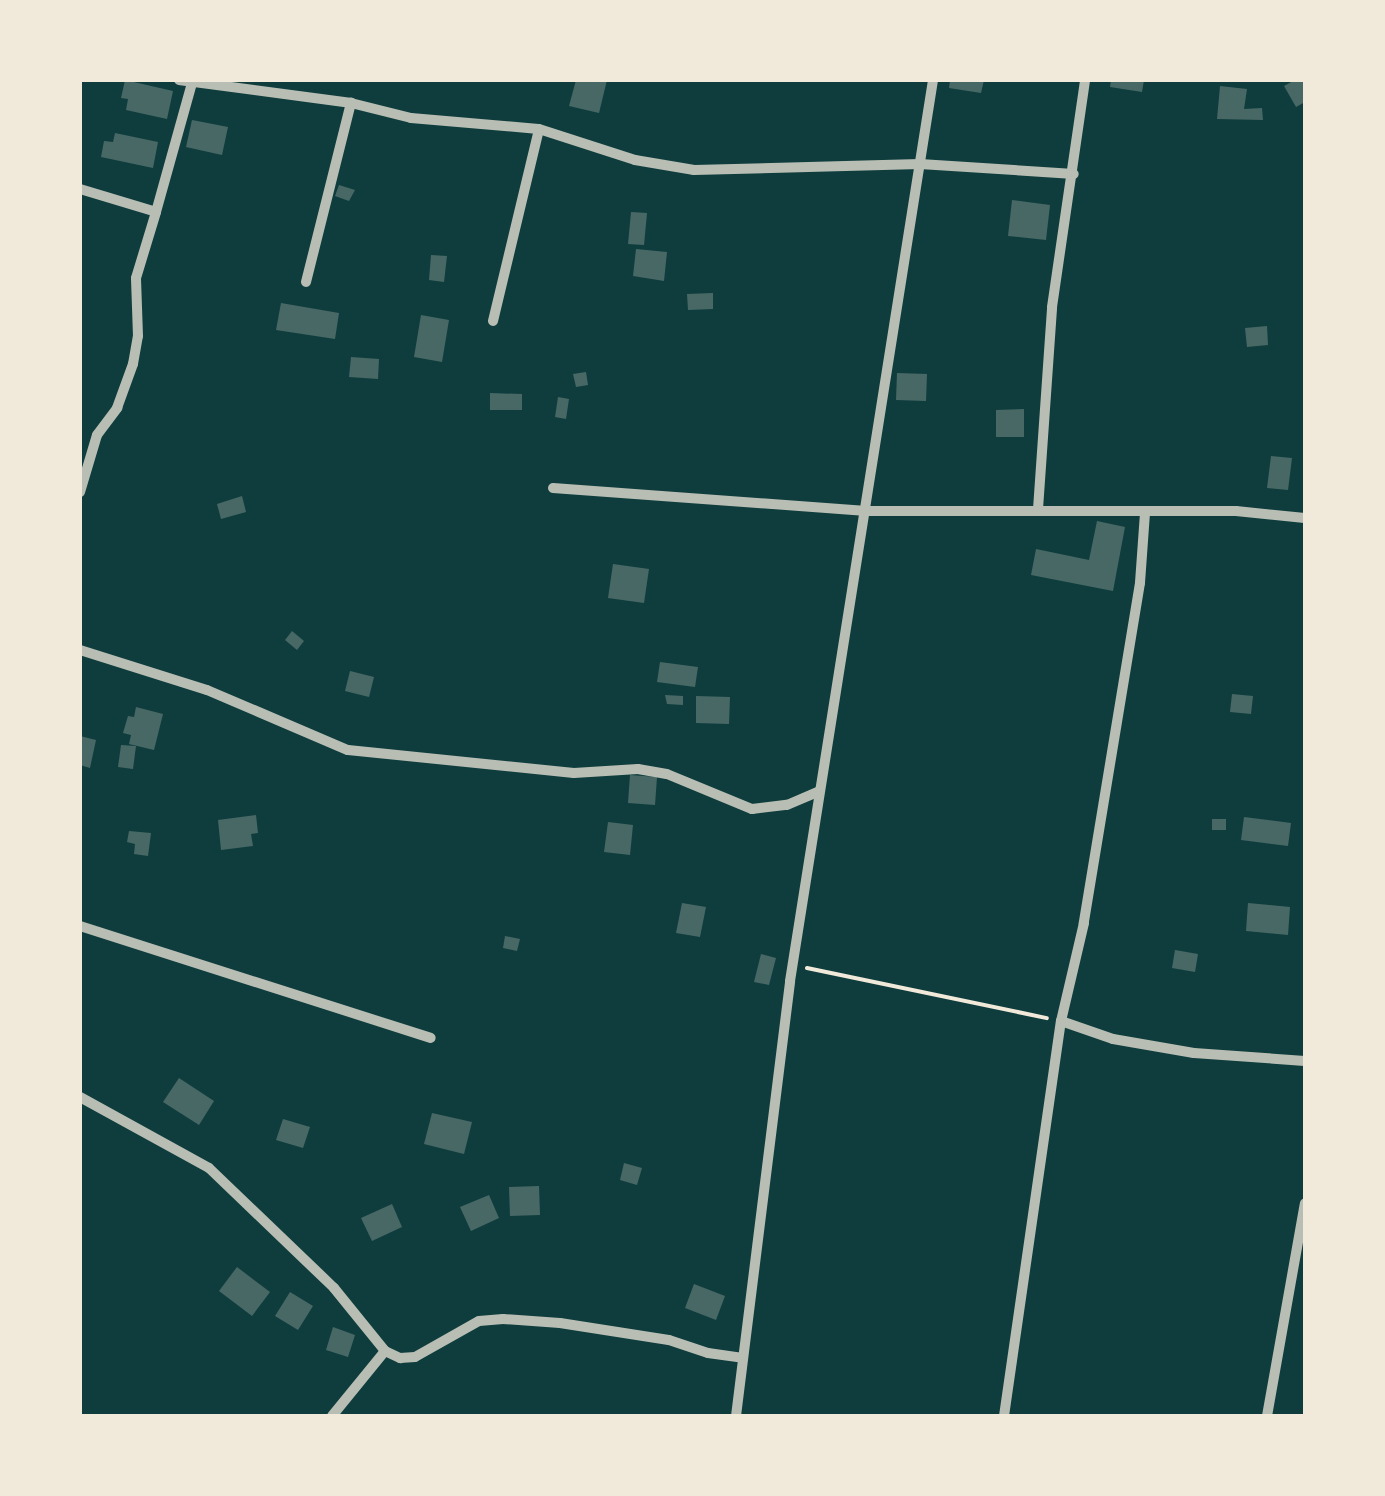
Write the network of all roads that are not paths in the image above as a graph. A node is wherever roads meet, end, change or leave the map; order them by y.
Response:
1 (178, 80) edge
2 (933, 80) edge
3 (1085, 80) edge
4 (192, 83) junction
5 (351, 103) junction
6 (539, 129) junction
7 (920, 164) junction
8 (1074, 174) junction
9 (80, 189) edge
10 (156, 212) junction
11 (306, 282) dead end
12 (493, 320) dead end
13 (553, 488) dead end
14 (80, 492) edge
15 (1038, 509) junction
16 (863, 510) junction
17 (1146, 513) junction
18 (1305, 518) edge
19 (80, 650) edge
20 (818, 792) junction
21 (80, 926) edge
22 (1061, 1021) junction
23 (431, 1038) dead end
24 (1305, 1061) edge
25 (80, 1097) edge
26 (1305, 1204) edge
27 (385, 1352) junction
28 (743, 1358) junction
29 (332, 1416) edge
30 (736, 1416) edge
31 (1004, 1416) edge
32 (1267, 1416) edge

1 - 4 street
2 - 7 street
3 - 8 street
4 - 5 street
4 - 10 street
5 - 6 street
5 - 11 street
6 - 7 street
6 - 12 street
7 - 8 street
7 - 16 street
8 - 15 street
9 - 10 street
10 - 14 street
13 - 16 street
15 - 16 street
15 - 17 street
16 - 20 street
17 - 18 street
17 - 22 street
19 - 20 street
20 - 28 street
21 - 23 street
22 - 24 street
22 - 31 street
25 - 27 street
26 - 32 street
27 - 28 street
27 - 29 street
28 - 30 street

